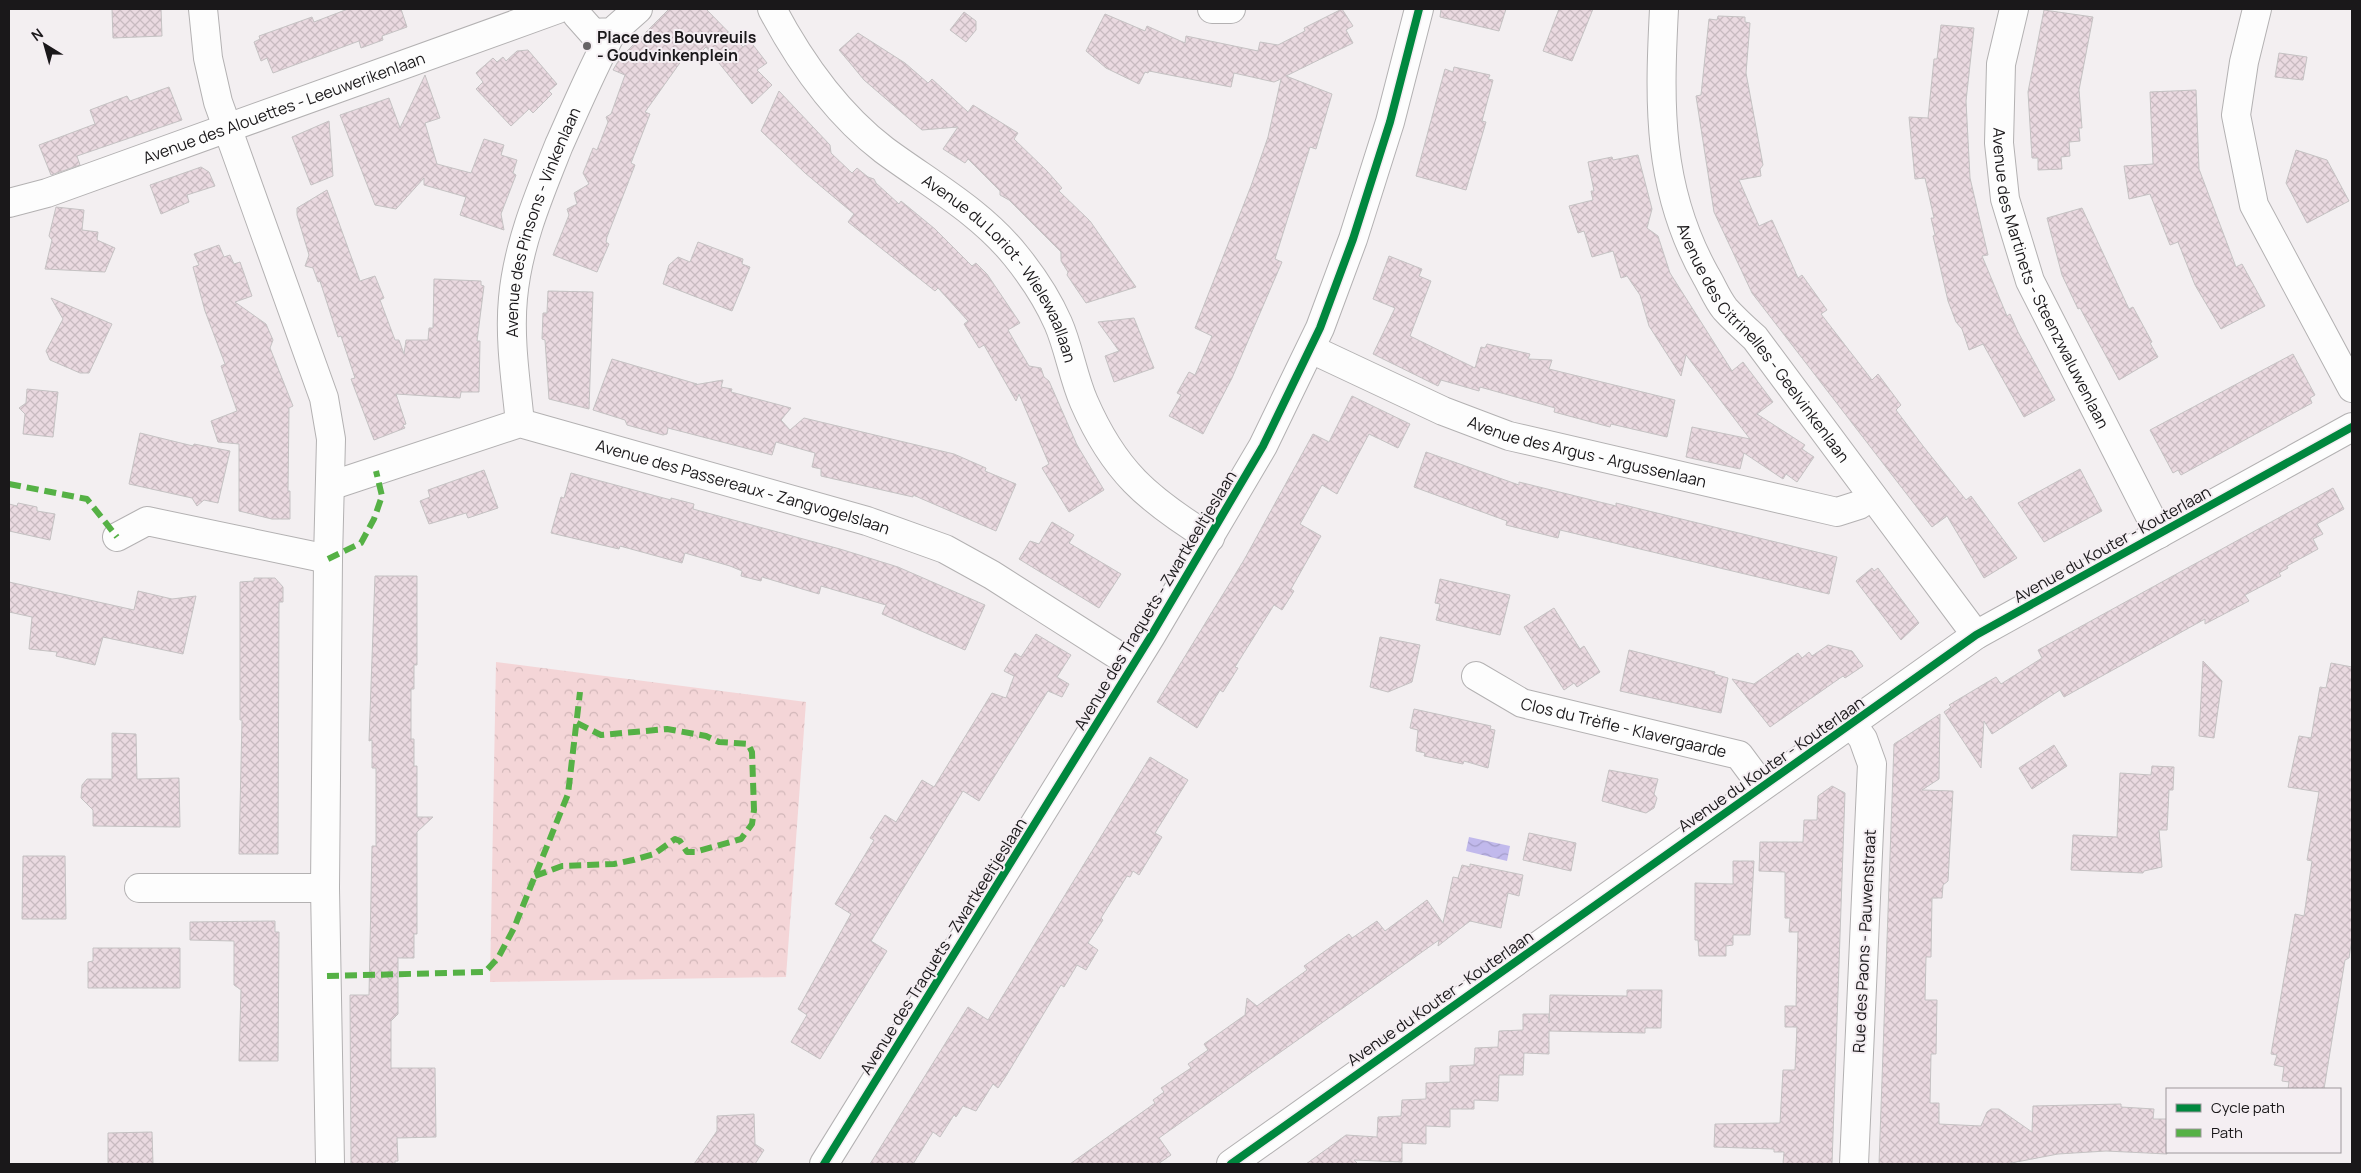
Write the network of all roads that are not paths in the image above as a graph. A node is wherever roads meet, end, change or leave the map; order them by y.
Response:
1 (203, 9) edge
2 (558, 9) edge
3 (576, 9) edge
4 (638, 9) edge
5 (772, 9) edge
6 (1212, 9) edge
7 (1230, 9) edge
8 (1419, 9) edge
9 (1664, 9) edge
10 (2014, 9) edge
11 (2257, 9) edge
12 (612, 32) junction
13 (228, 127) junction
14 (9, 203) edge
15 (1311, 348) junction
16 (2352, 388) edge
17 (520, 423) junction
18 (2352, 427) edge
19 (330, 486) junction
20 (1872, 496) junction
21 (2159, 534) junction
22 (117, 537) dead end
23 (1210, 538) junction
24 (328, 559) junction
25 (1976, 635) junction
26 (1133, 665) junction
27 (1476, 676) dead end
28 (1852, 724) junction
29 (1762, 786) junction
30 (139, 888) dead end
31 (325, 888) junction
32 (1242, 1161) edge
33 (330, 1164) edge
34 (824, 1164) edge
35 (1854, 1164) edge

1 - 13 street
2 - 13 street, Avenue des Alouettes - Leeuwerikenlaan
3 - 12 street
4 - 12 street
5 - 23 street, Avenue du Loriot - Wielewaallaan
6 - 7 street
8 - 15 street, Avenue des Traquets - Zwartkeeltjeslaan
9 - 20 street, Avenue des Citrinelles - Geelvinkenlaan
10 - 21 street, Avenue des Martinets - Steenzwaluwenlaan
11 - 16 street
12 - 17 street, Avenue des Pinsons - Vinkenlaan
13 - 14 street, Avenue des Alouettes - Leeuwerikenlaan
13 - 19 street
15 - 20 street, Avenue des Argus - Argussenlaan
15 - 23 street, Avenue des Traquets - Zwartkeeltjeslaan
17 - 19 street
17 - 26 street, Avenue des Passereaux - Zangvogelslaan
18 - 21 street, Avenue du Kouter - Kouterlaan
19 - 24 street
20 - 25 street, Avenue des Citrinelles - Geelvinkenlaan
21 - 25 street, Avenue du Kouter - Kouterlaan
22 - 24 street
23 - 26 street, Avenue des Traquets - Zwartkeeltjeslaan
24 - 31 street
25 - 28 street, Avenue du Kouter - Kouterlaan
26 - 34 street, Avenue des Traquets - Zwartkeeltjeslaan
27 - 29 street, Clos du Trèfle - Klavergaarde
28 - 29 street, Avenue du Kouter - Kouterlaan
28 - 35 street, Rue des Paons - Pauwenstraat
29 - 32 street, Avenue du Kouter - Kouterlaan
30 - 31 street
31 - 33 street

